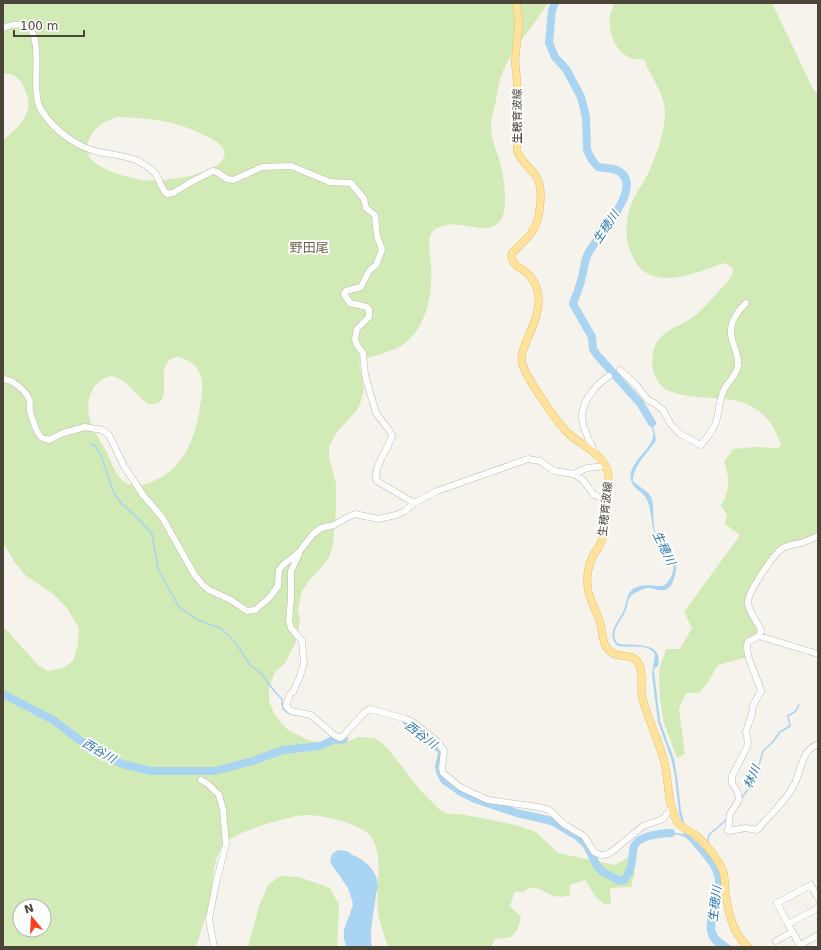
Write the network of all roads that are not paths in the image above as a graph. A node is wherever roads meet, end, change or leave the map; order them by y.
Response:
1 (516, 3) edge
2 (3, 28) edge
3 (746, 303) dead end
4 (620, 370) dead end
5 (610, 376) dead end
6 (3, 379) edge
7 (594, 453) junction
8 (606, 466) junction
9 (573, 474) junction
10 (607, 500) junction
11 (414, 503) junction
12 (818, 536) edge
13 (299, 552) junction
14 (759, 636) junction
15 (818, 654) edge
16 (818, 744) edge
17 (202, 780) dead end
18 (672, 807) junction
19 (818, 898) edge
20 (818, 908) edge
21 (788, 924) junction
22 (792, 932) junction
23 (818, 935) edge
24 (776, 941) dead end
25 (800, 946) edge
26 (214, 947) edge
27 (748, 947) edge

1 - 7 main road, 生穂育波線
2 - 11 street
3 - 4 street
5 - 7 street
6 - 13 street
7 - 8 main road, 生穂育波線
8 - 9 street
8 - 10 main road, 生穂育波線
9 - 10 street
9 - 11 street
10 - 18 main road, 生穂育波線
11 - 13 street
12 - 14 street
13 - 18 street
14 - 15 street
14 - 16 street
17 - 26 street
18 - 27 main road, 生穂育波線
19 - 21 street
20 - 21 street
21 - 22 street
22 - 24 street
22 - 25 street
23 - 25 street

